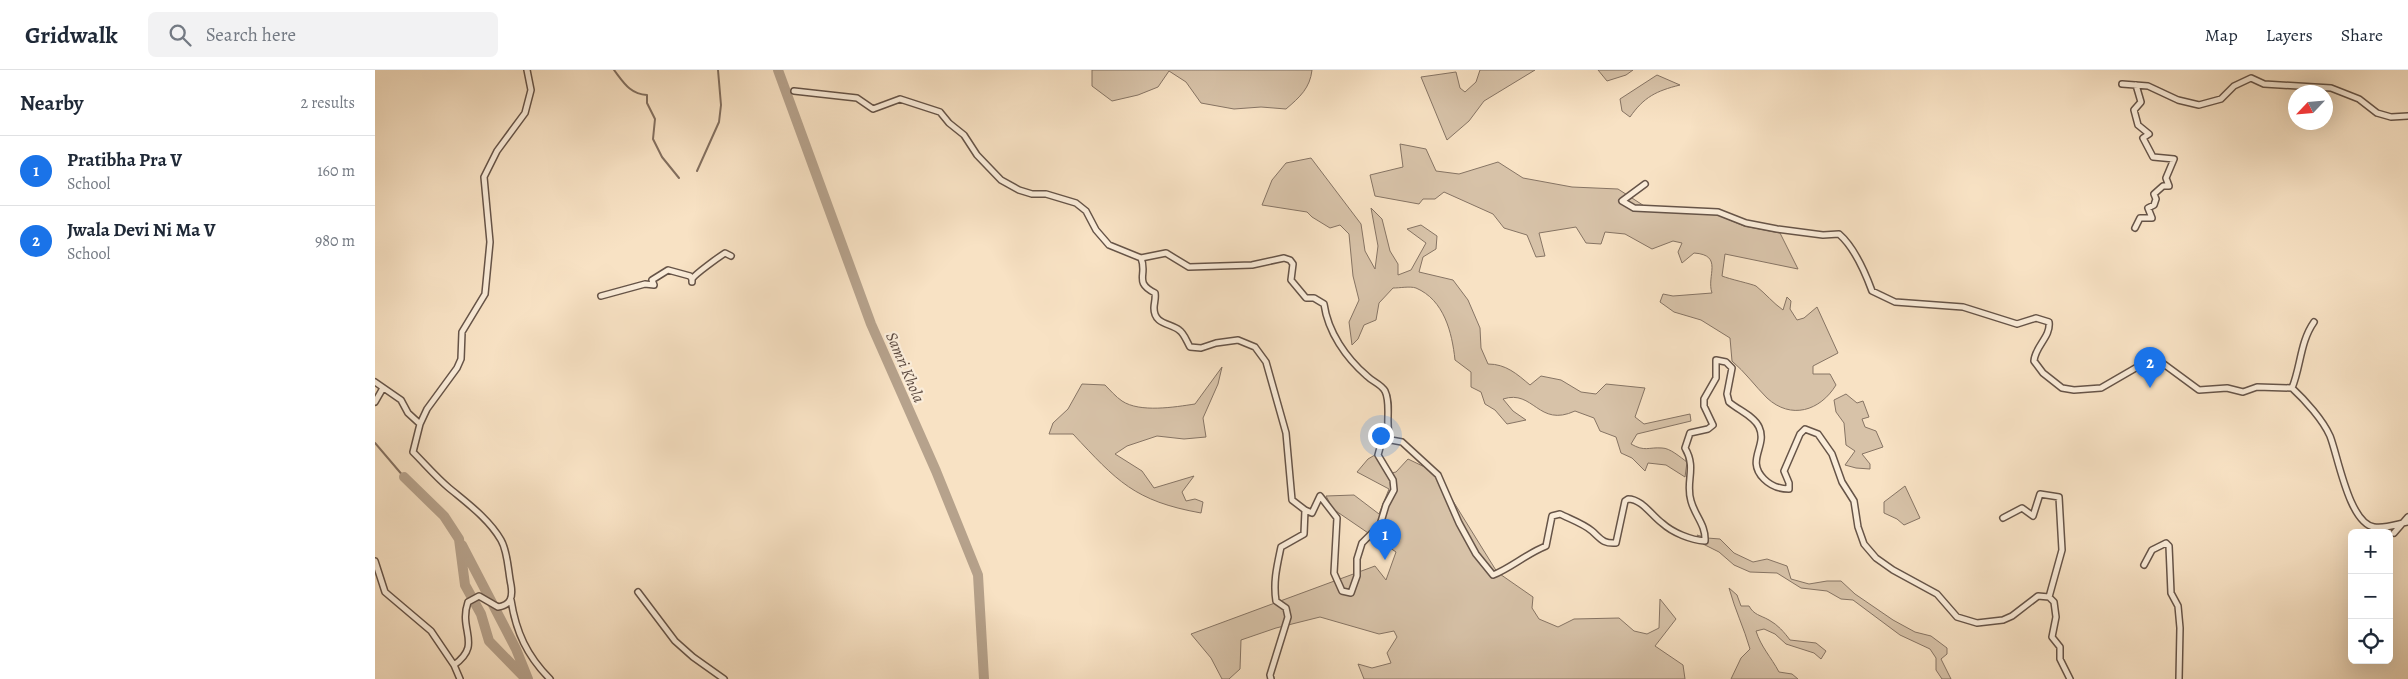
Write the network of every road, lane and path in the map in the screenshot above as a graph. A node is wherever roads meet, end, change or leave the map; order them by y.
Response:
1 (527, 70) edge
2 (2122, 84) dead end
3 (2136, 85) junction
4 (794, 91) dead end
5 (2408, 116) edge
6 (1645, 184) dead end
7 (2135, 228) dead end
8 (731, 256) dead end
9 (1141, 258) junction
10 (601, 296) dead end
11 (2314, 322) dead end
12 (375, 382) edge
13 (383, 388) junction
14 (2292, 388) junction
15 (375, 402) edge
16 (420, 424) junction
17 (1391, 440) junction
18 (1305, 510) junction
19 (2408, 517) edge
20 (2003, 518) dead end
21 (2405, 523) edge
22 (2394, 533) dead end
23 (375, 561) edge
24 (2144, 565) dead end
25 (638, 592) dead end
26 (2049, 597) junction
27 (511, 600) junction
28 (454, 665) junction
29 (460, 679) edge
30 (550, 679) edge
31 (724, 679) edge
32 (1271, 679) edge
33 (2070, 679) edge
34 (2179, 679) edge

1 - 16 street
2 - 3 street
3 - 5 street
3 - 7 street
4 - 9 street
6 - 14 street
8 - 10 street
9 - 17 street
9 - 18 street
11 - 14 street
12 - 13 street
13 - 15 street
13 - 16 street
14 - 21 street
16 - 27 street
17 - 18 street
17 - 26 street
18 - 32 street
19 - 21 street
20 - 26 street
21 - 22 street
23 - 28 street
24 - 34 street
25 - 31 street
26 - 33 street
27 - 28 street
27 - 30 street
28 - 29 street

